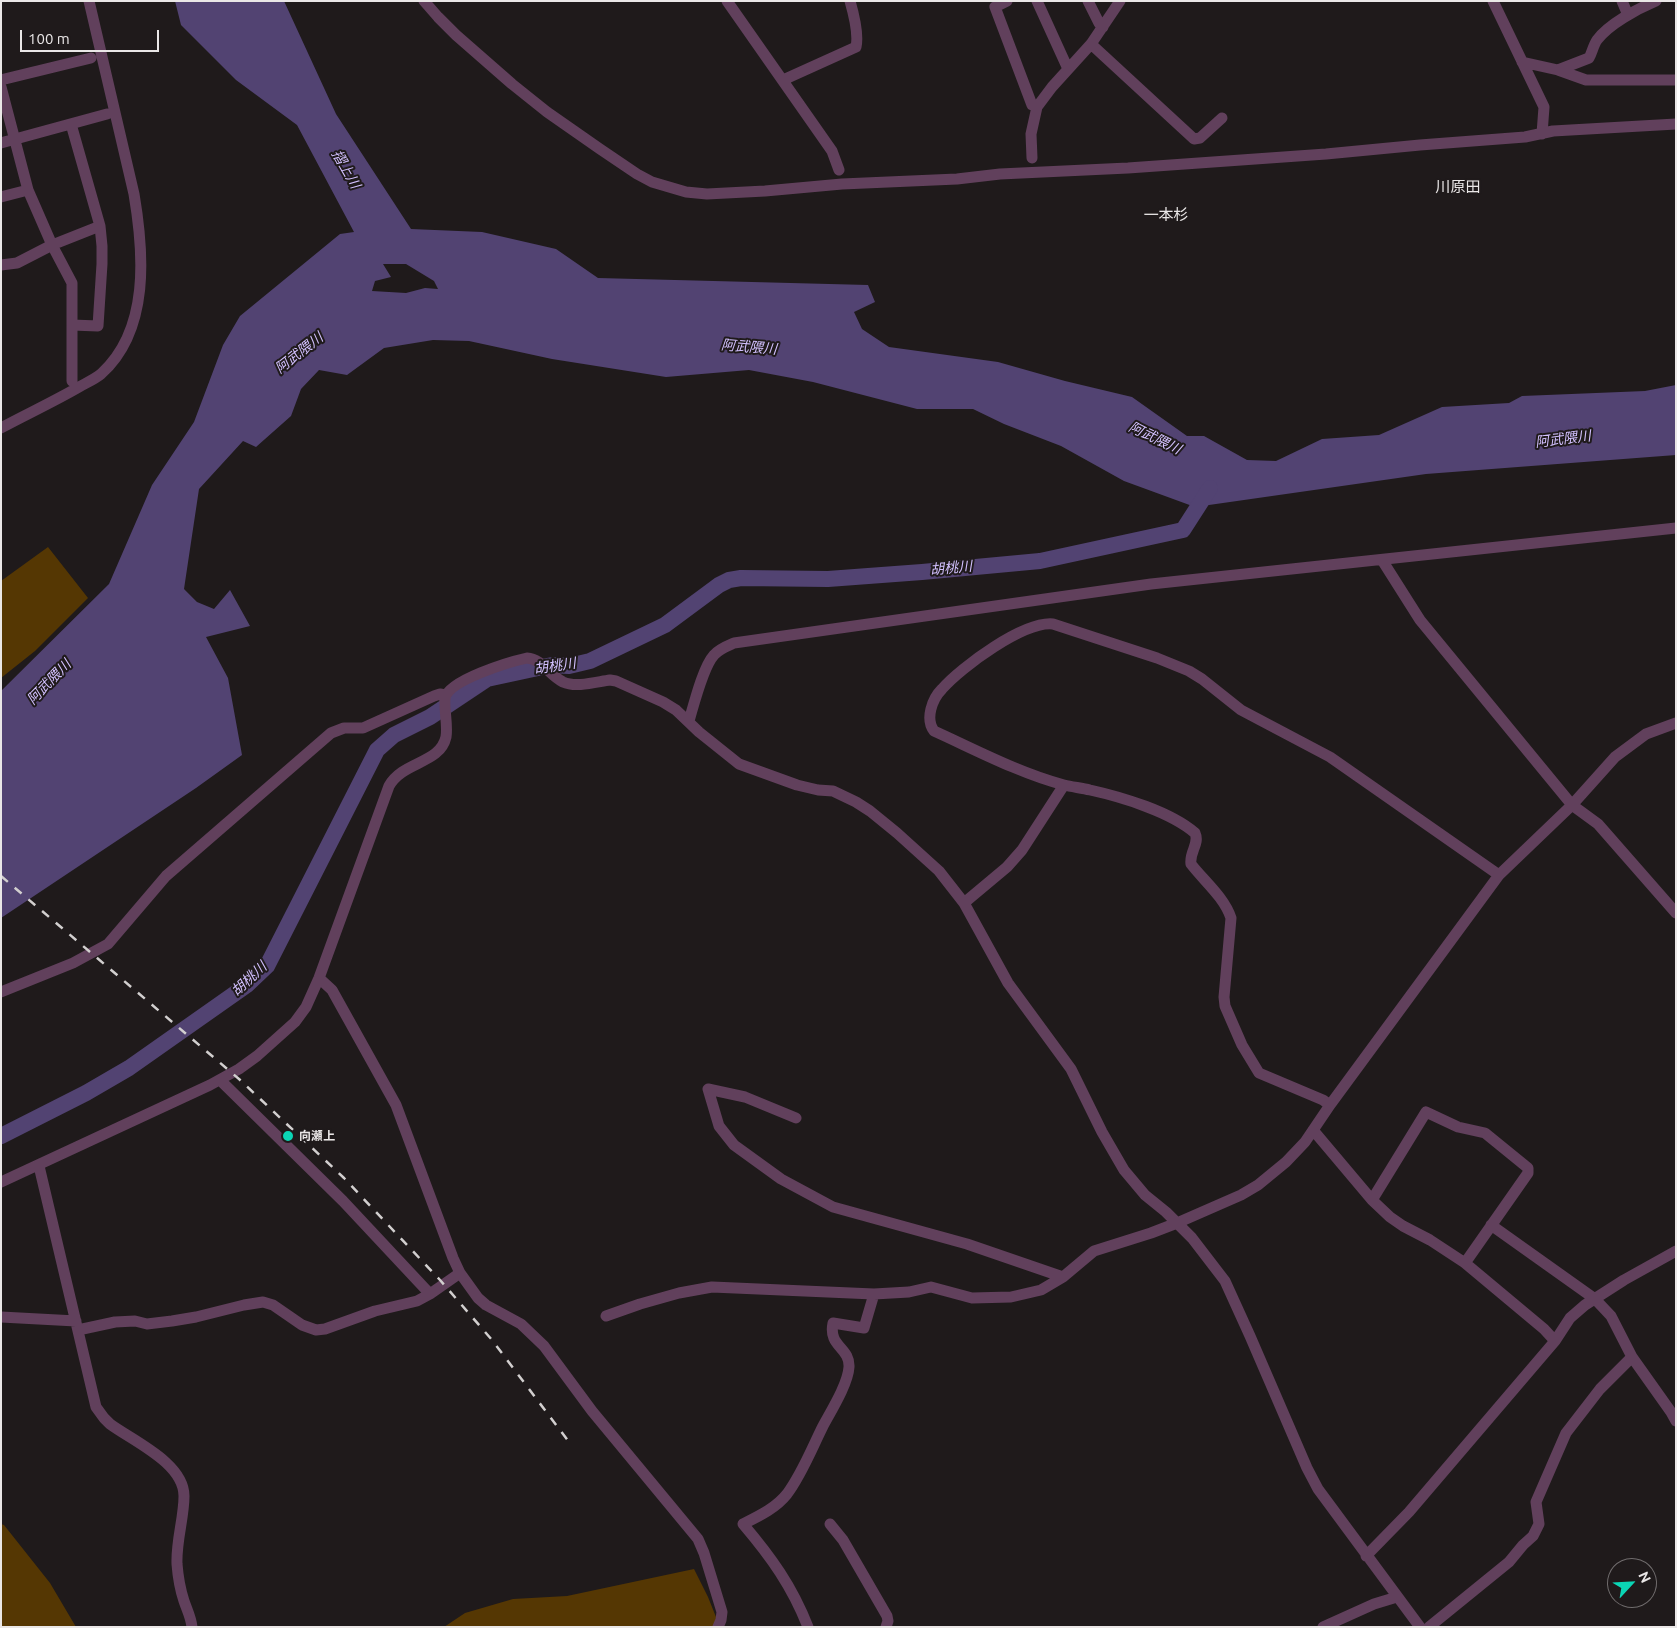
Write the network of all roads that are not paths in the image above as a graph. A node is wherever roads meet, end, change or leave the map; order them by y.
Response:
1 (89, 1) edge
2 (424, 1) edge
3 (727, 1) edge
4 (850, 1) edge
5 (1007, 1) edge
6 (1037, 1) edge
7 (1088, 1) edge
8 (1120, 1) edge
9 (1493, 1) edge
10 (1622, 1) edge
11 (1654, 2) edge
12 (1628, 15) junction
13 (1103, 27) junction
14 (1091, 44) junction
15 (91, 58) dead end
16 (1522, 62) junction
17 (1068, 69) junction
18 (1558, 70) junction
19 (1, 80) edge
20 (783, 80) junction
21 (1676, 80) edge
22 (1, 86) edge
23 (1037, 108) junction
24 (107, 114) dead end
25 (1222, 118) dead end
26 (71, 124) junction
27 (1676, 124) edge
28 (1542, 134) junction
29 (16, 139) junction
30 (1, 143) edge
31 (1032, 158) dead end
32 (839, 170) dead end
33 (28, 190) junction
34 (1, 198) edge
35 (100, 226) junction
36 (52, 245) junction
37 (1, 265) edge
38 (72, 325) junction
39 (72, 381) dead end
40 (1, 428) edge
41 (1676, 528) edge
42 (1382, 560) junction
43 (445, 699) junction
44 (689, 721) junction
45 (1676, 723) edge
46 (1064, 785) junction
47 (1572, 805) junction
48 (1499, 875) junction
49 (964, 904) junction
50 (1676, 913) edge
51 (319, 978) junction
52 (1, 992) edge
53 (220, 1080) junction
54 (1330, 1105) junction
55 (796, 1118) dead end
56 (1313, 1130) junction
57 (39, 1166) junction
58 (1, 1182) edge
59 (1372, 1200) junction
60 (1177, 1223) junction
61 (1491, 1225) junction
62 (1676, 1251) edge
63 (1464, 1263) junction
64 (460, 1273) junction
65 (1063, 1277) junction
66 (430, 1294) junction
67 (874, 1294) junction
68 (1595, 1299) junction
69 (606, 1316) dead end
70 (1, 1317) edge
71 (77, 1325) junction
72 (1555, 1341) junction
73 (1632, 1357) junction
74 (1676, 1421) edge
75 (830, 1524) dead end
76 (1366, 1556) junction
77 (1397, 1597) junction
78 (192, 1627) edge
79 (718, 1627) edge
80 (808, 1627) edge
81 (886, 1627) edge
82 (1323, 1627) edge
83 (1420, 1627) edge
84 (1429, 1627) edge

1 - 40 street
2 - 28 street
3 - 20 street
4 - 20 street
5 - 23 street
6 - 17 street
7 - 13 street
8 - 13 street
9 - 16 street
10 - 12 street
11 - 12 street
12 - 18 street
13 - 14 street
14 - 17 street
14 - 25 street
15 - 19 street
16 - 18 street
16 - 28 street
17 - 23 street
18 - 21 street
20 - 32 street
22 - 29 street
23 - 31 street
24 - 26 street
26 - 29 street
26 - 35 street
27 - 28 street
29 - 30 street
29 - 33 street
33 - 34 street
33 - 36 street
35 - 36 street
35 - 38 street
36 - 37 street
36 - 38 street
38 - 39 street
41 - 42 street
42 - 44 street
42 - 47 street
43 - 44 street
43 - 51 street
43 - 52 street
44 - 49 street
45 - 47 street
46 - 48 street
46 - 49 street
46 - 54 street
47 - 48 street
47 - 50 street
48 - 54 street
49 - 60 street
51 - 53 street
51 - 64 street
53 - 57 street
53 - 66 street
54 - 56 street
55 - 65 street
56 - 59 street
56 - 60 street
57 - 58 street
57 - 71 street
59 - 61 street
59 - 63 street
60 - 65 street
60 - 76 street
61 - 63 street
61 - 68 street
62 - 68 street
63 - 72 street
64 - 66 street
64 - 79 street
65 - 67 street
66 - 71 street
67 - 69 street
67 - 80 street
68 - 72 street
68 - 73 street
70 - 71 street
71 - 78 street
72 - 76 street
73 - 74 street
73 - 84 street
75 - 81 street
76 - 77 street
77 - 82 street
77 - 83 street

